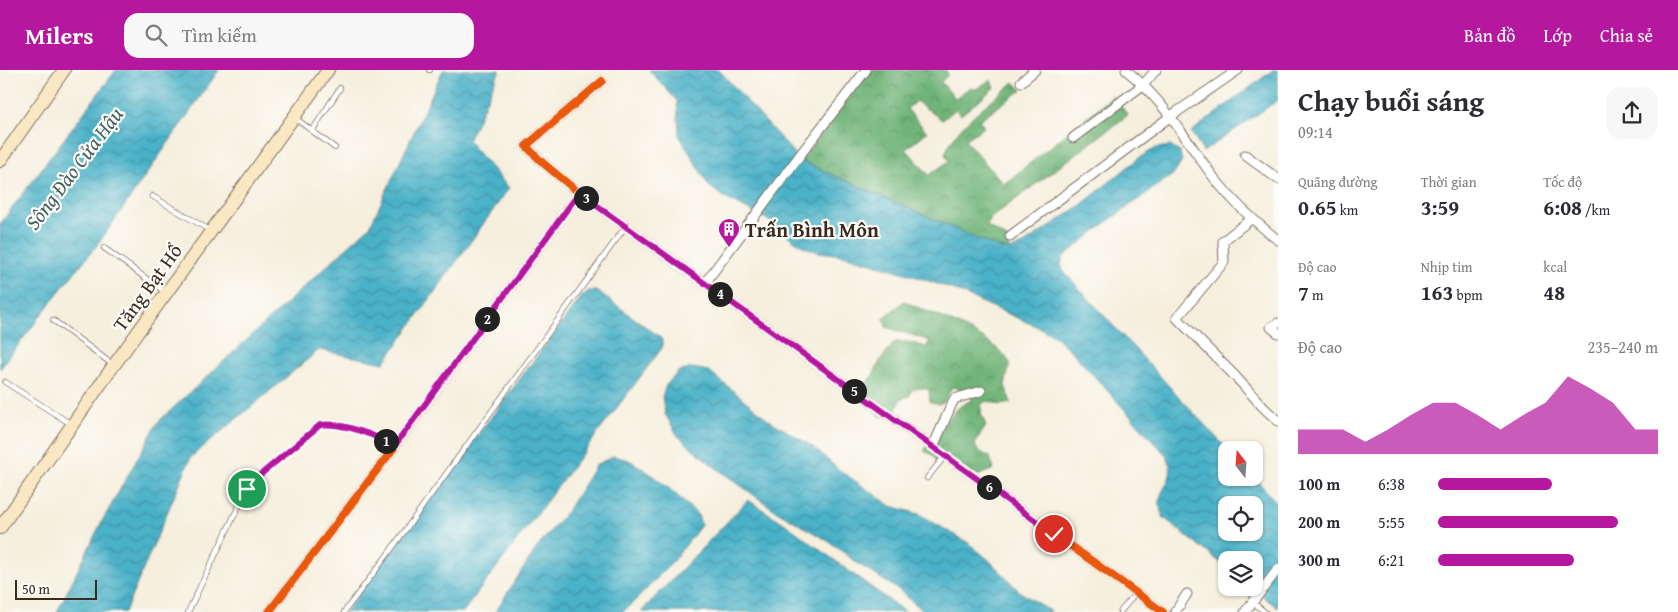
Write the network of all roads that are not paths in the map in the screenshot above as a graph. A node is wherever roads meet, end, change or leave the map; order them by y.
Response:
1 (64, 70) edge
2 (328, 70) edge
3 (866, 70) edge
4 (1036, 70) edge
5 (1126, 70) edge
6 (1156, 70) edge
7 (1238, 70) edge
8 (602, 81) dead end
9 (1021, 82) dead end
10 (1144, 84) junction
11 (340, 88) dead end
12 (1171, 116) junction
13 (294, 118) junction
14 (312, 131) junction
15 (1073, 138) dead end
16 (335, 148) dead end
17 (1246, 155) dead end
18 (0, 161) edge
19 (1278, 179) edge
20 (579, 193) junction
21 (152, 196) dead end
22 (1251, 219) junction
23 (626, 226) junction
24 (211, 232) junction
25 (1010, 236) dead end
26 (1278, 240) edge
27 (104, 248) dead end
28 (704, 283) junction
29 (166, 292) junction
30 (53, 320) dead end
31 (1278, 323) edge
32 (1278, 333) edge
33 (114, 365) junction
34 (5, 382) dead end
35 (981, 391) dead end
36 (1278, 420) edge
37 (72, 425) junction
38 (396, 444) junction
39 (933, 447) junction
40 (945, 456) junction
41 (927, 478) dead end
42 (0, 528) edge
43 (1278, 570) edge
44 (1136, 592) junction
45 (1188, 594) dead end
46 (1253, 601) junction
47 (188, 612) edge
48 (269, 612) edge
49 (344, 612) edge
50 (1120, 612) edge
51 (1163, 612) edge
52 (1174, 612) edge
53 (1245, 612) edge
54 (1265, 612) edge

1 - 18 main road
2 - 13 main road, Tăng Bạt Hổ
3 - 28 street
4 - 9 street
5 - 10 street
6 - 10 street
7 - 12 street
8 - 20 street
10 - 12 street
10 - 15 street
11 - 14 lane
12 - 22 street
12 - 25 street
13 - 14 lane
13 - 24 main road, Tăng Bạt Hổ
14 - 16 lane
17 - 19 street
20 - 23 street
20 - 38 street
21 - 24 lane
22 - 26 street
22 - 36 street
23 - 28 street
23 - 49 lane
24 - 29 main road, Tăng Bạt Hổ
27 - 29 lane
28 - 39 street
29 - 33 main road, Tăng Bạt Hổ
30 - 33 lane
31 - 32 street
33 - 37 main road, Tăng Bạt Hổ
34 - 37 lane
35 - 39 street
37 - 42 main road, Tăng Bạt Hổ
38 - 47 lane
38 - 48 street
39 - 40 street
40 - 41 lane
40 - 44 street
43 - 46 street
44 - 50 lane
44 - 51 street
45 - 52 street
46 - 53 street
46 - 54 lane

